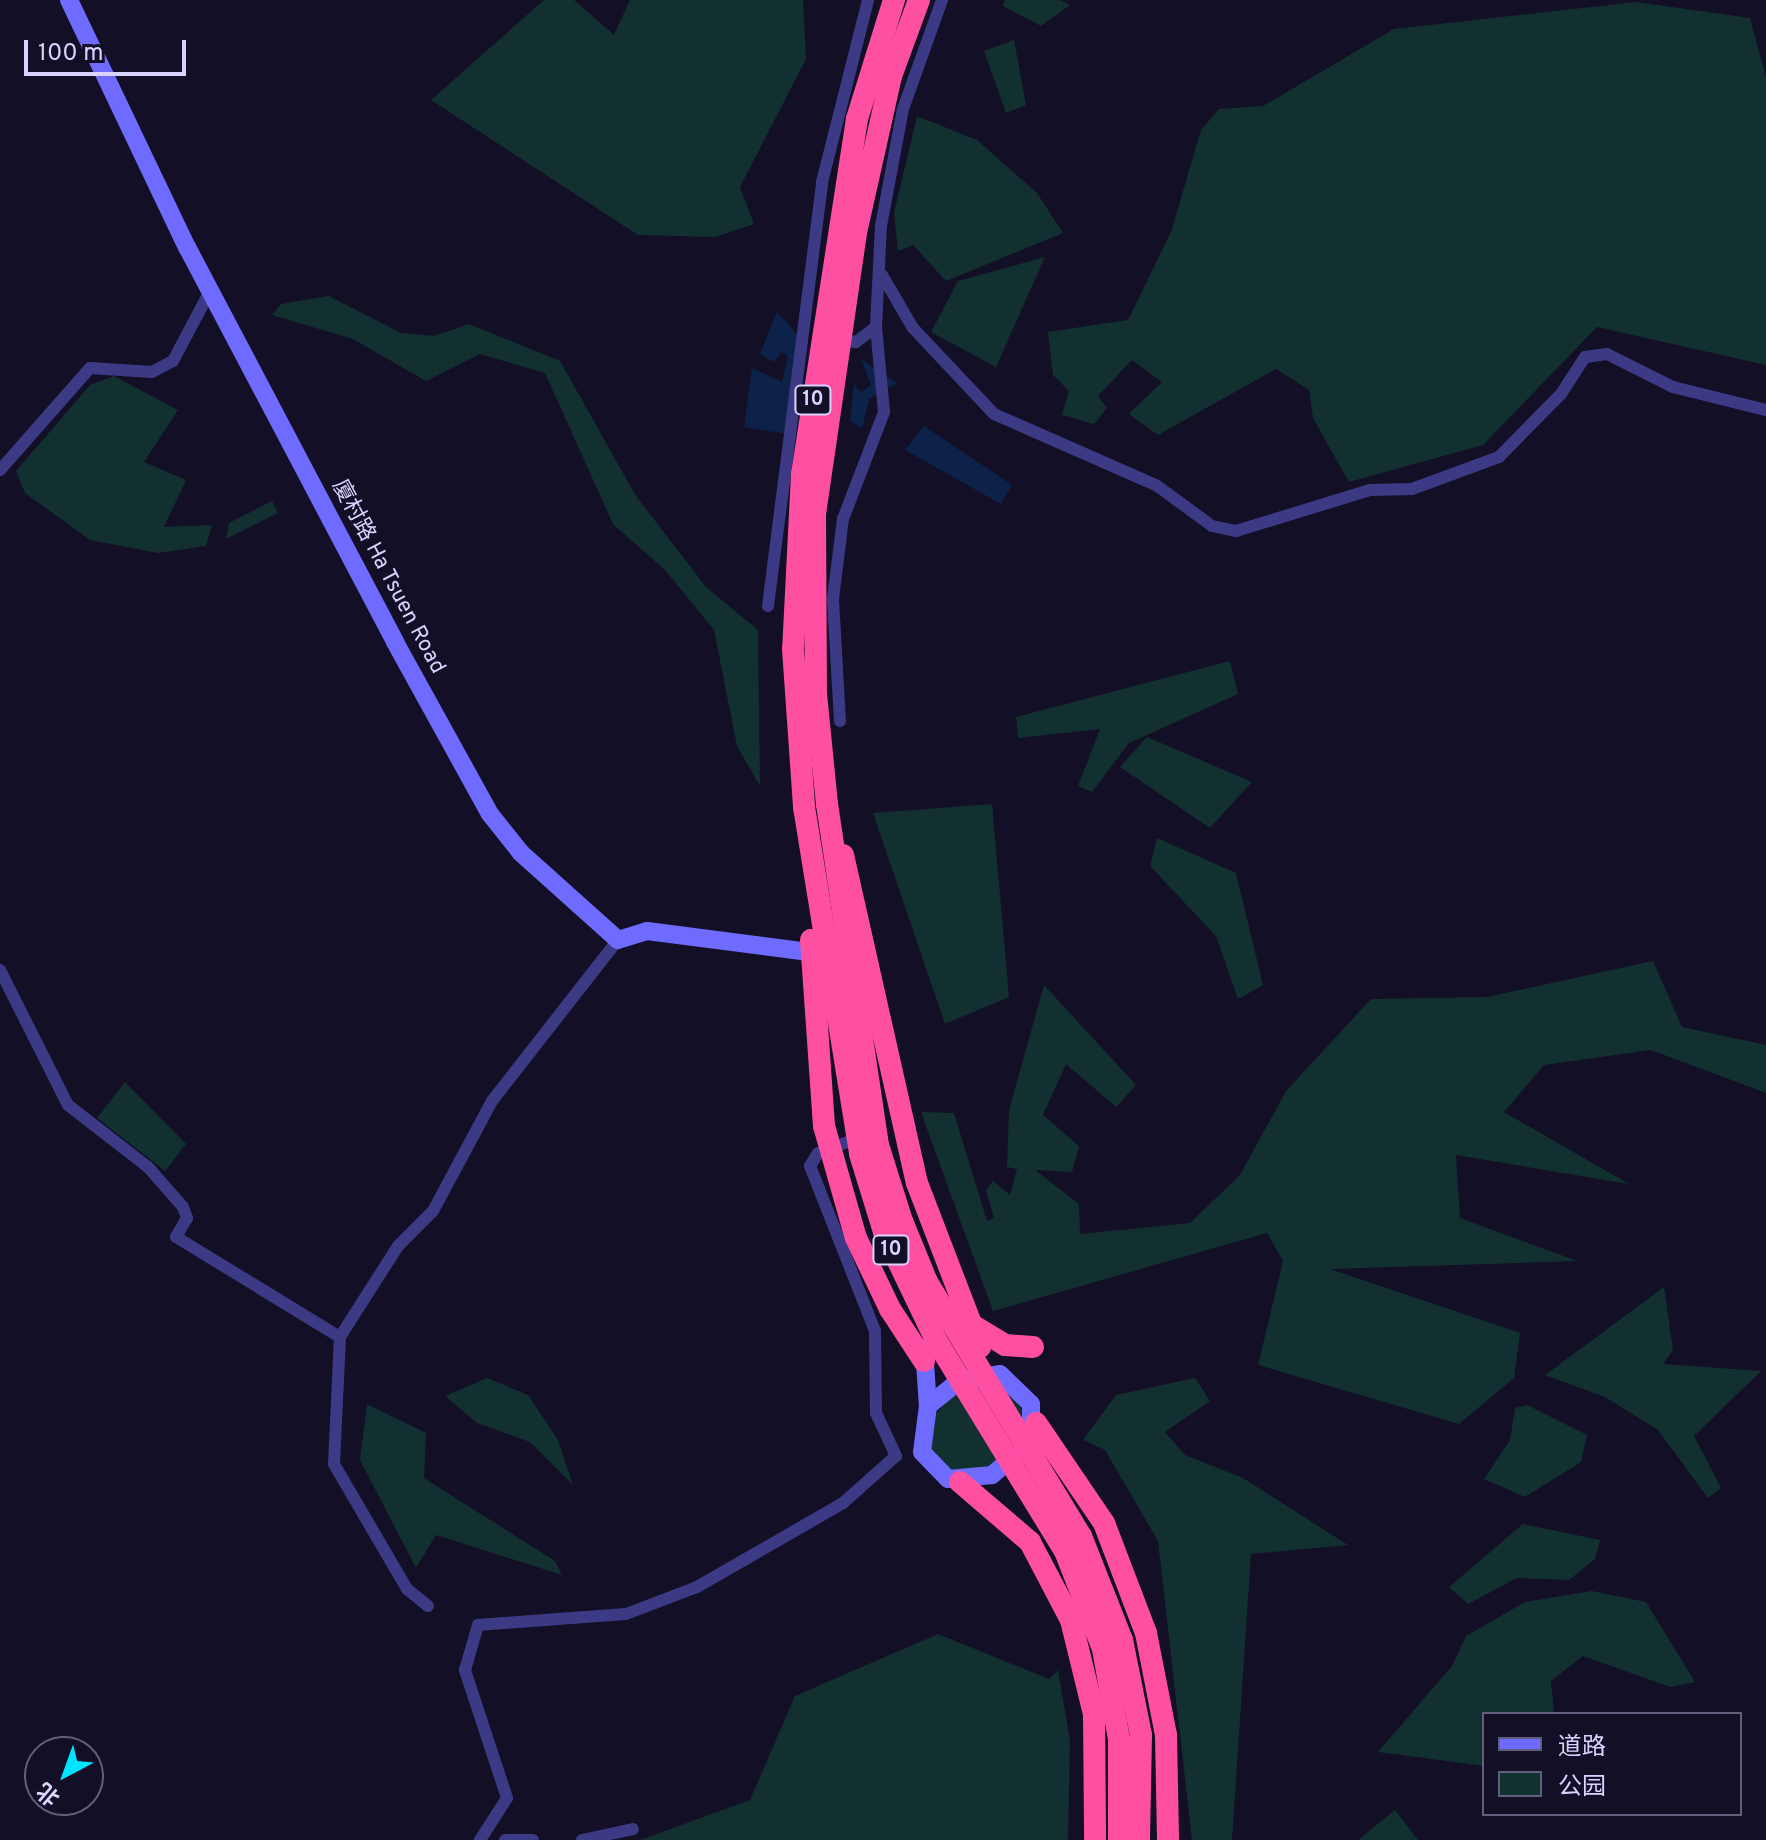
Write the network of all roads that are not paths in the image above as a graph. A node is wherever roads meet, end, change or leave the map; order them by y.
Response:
1 (69, 0) edge
2 (868, 0) edge
3 (894, 0) edge
4 (919, 0) edge
5 (942, 0) edge
6 (882, 275) junction
7 (210, 291) junction
8 (876, 327) junction
9 (805, 330) junction
10 (1766, 410) edge
11 (0, 470) edge
12 (768, 606) dead end
13 (840, 721) dead end
14 (827, 804) junction
15 (804, 807) junction
16 (618, 940) junction
17 (0, 970) edge
18 (863, 1136) junction
19 (921, 1284) junction
20 (971, 1324) junction
21 (340, 1337) junction
22 (980, 1347) junction
23 (1033, 1347) dead end
24 (924, 1361) junction
25 (992, 1372) junction
26 (928, 1406) junction
27 (1036, 1423) junction
28 (960, 1482) junction
29 (428, 1606) dead end
30 (1113, 1645) junction
31 (633, 1829) dead end
32 (480, 1840) edge
33 (505, 1840) edge
34 (533, 1840) edge
35 (582, 1840) edge
36 (1095, 1840) edge
37 (1119, 1840) edge
38 (1139, 1840) edge
39 (1168, 1840) edge

1 - 7 street, 廈村路 Ha Tsuen Road
2 - 9 street
3 - 15 highway, 10, bridge
4 - 14 highway, 10, bridge
5 - 6 street
6 - 8 street
6 - 10 street
7 - 11 street
7 - 16 street, 廈村路 Ha Tsuen Road
8 - 9 street
8 - 13 street
9 - 12 street
14 - 20 highway, bridge
14 - 30 highway, 10, bridge
15 - 24 highway, bridge
15 - 30 highway, 10, bridge
16 - 18 street
16 - 21 street
17 - 21 street
18 - 19 street
18 - 32 street
19 - 22 street
19 - 24 street
20 - 22 highway
20 - 23 highway
21 - 29 street
22 - 25 street
24 - 26 street
25 - 26 street
25 - 27 street
26 - 28 street
27 - 28 street
27 - 39 highway
28 - 36 highway
30 - 37 highway, 10
30 - 38 highway, 10
31 - 35 street
33 - 34 street

